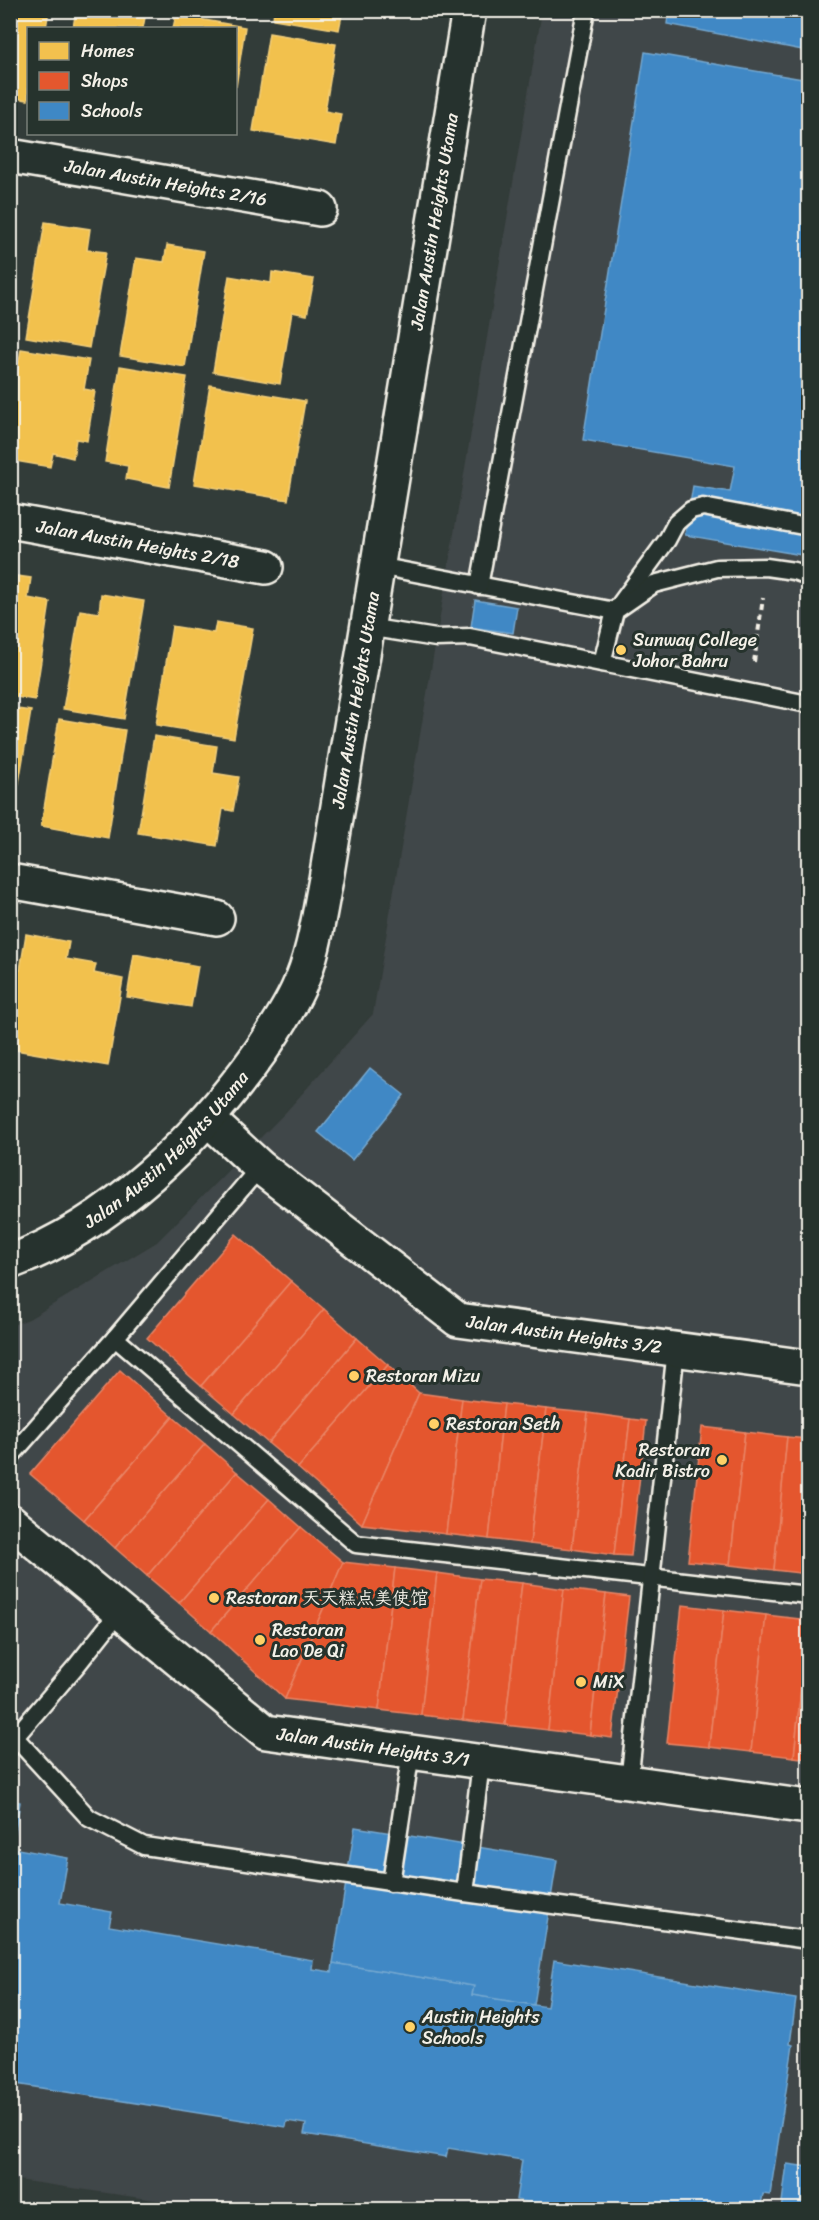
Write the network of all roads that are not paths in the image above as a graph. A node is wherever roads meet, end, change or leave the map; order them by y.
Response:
1 (469, 10) edge
2 (586, 10) edge
3 (10, 156) edge
4 (320, 209) dead end
5 (10, 521) edge
6 (808, 527) edge
7 (378, 566) junction
8 (266, 567) dead end
9 (808, 576) edge
10 (479, 586) junction
11 (615, 611) junction
12 (367, 627) junction
13 (602, 663) junction
14 (808, 704) edge
15 (10, 881) edge
16 (218, 918) dead end
17 (208, 1119) junction
18 (260, 1167) junction
19 (10, 1262) edge
20 (115, 1338) junction
21 (676, 1349) junction
22 (808, 1367) edge
23 (10, 1457) edge
24 (10, 1521) edge
25 (652, 1578) junction
26 (808, 1595) edge
27 (119, 1612) junction
28 (13, 1734) edge
29 (411, 1752) junction
30 (481, 1762) junction
31 (628, 1782) junction
32 (808, 1807) edge
33 (391, 1883) junction
34 (465, 1893) junction
35 (808, 1940) edge

1 - 7 street, Jalan Austin Heights Utama
2 - 10 lane
3 - 4 street, Jalan Austin Heights 2/16
5 - 8 street, Jalan Austin Heights 2/18
6 - 11 lane
7 - 10 lane
7 - 12 street, Jalan Austin Heights Utama
9 - 11 lane
10 - 11 lane
11 - 13 lane
12 - 13 lane
12 - 17 street, Jalan Austin Heights Utama
13 - 14 lane
15 - 16 street
17 - 18 street, Jalan Austin Heights 3/2
17 - 19 street, Jalan Austin Heights Utama
18 - 20 lane
18 - 21 street, Jalan Austin Heights 3/2
20 - 23 lane
20 - 25 lane
21 - 22 street, Jalan Austin Heights 3/2
21 - 25 lane
24 - 27 street, Jalan Austin Heights 3/1
25 - 26 lane
25 - 31 lane
27 - 28 lane
27 - 29 street, Jalan Austin Heights 3/1
28 - 33 lane
29 - 30 street, Jalan Austin Heights 3/1
29 - 33 lane
30 - 31 street, Jalan Austin Heights 3/1
30 - 34 lane
31 - 32 street, Jalan Austin Heights 3/1
33 - 34 lane
34 - 35 lane

